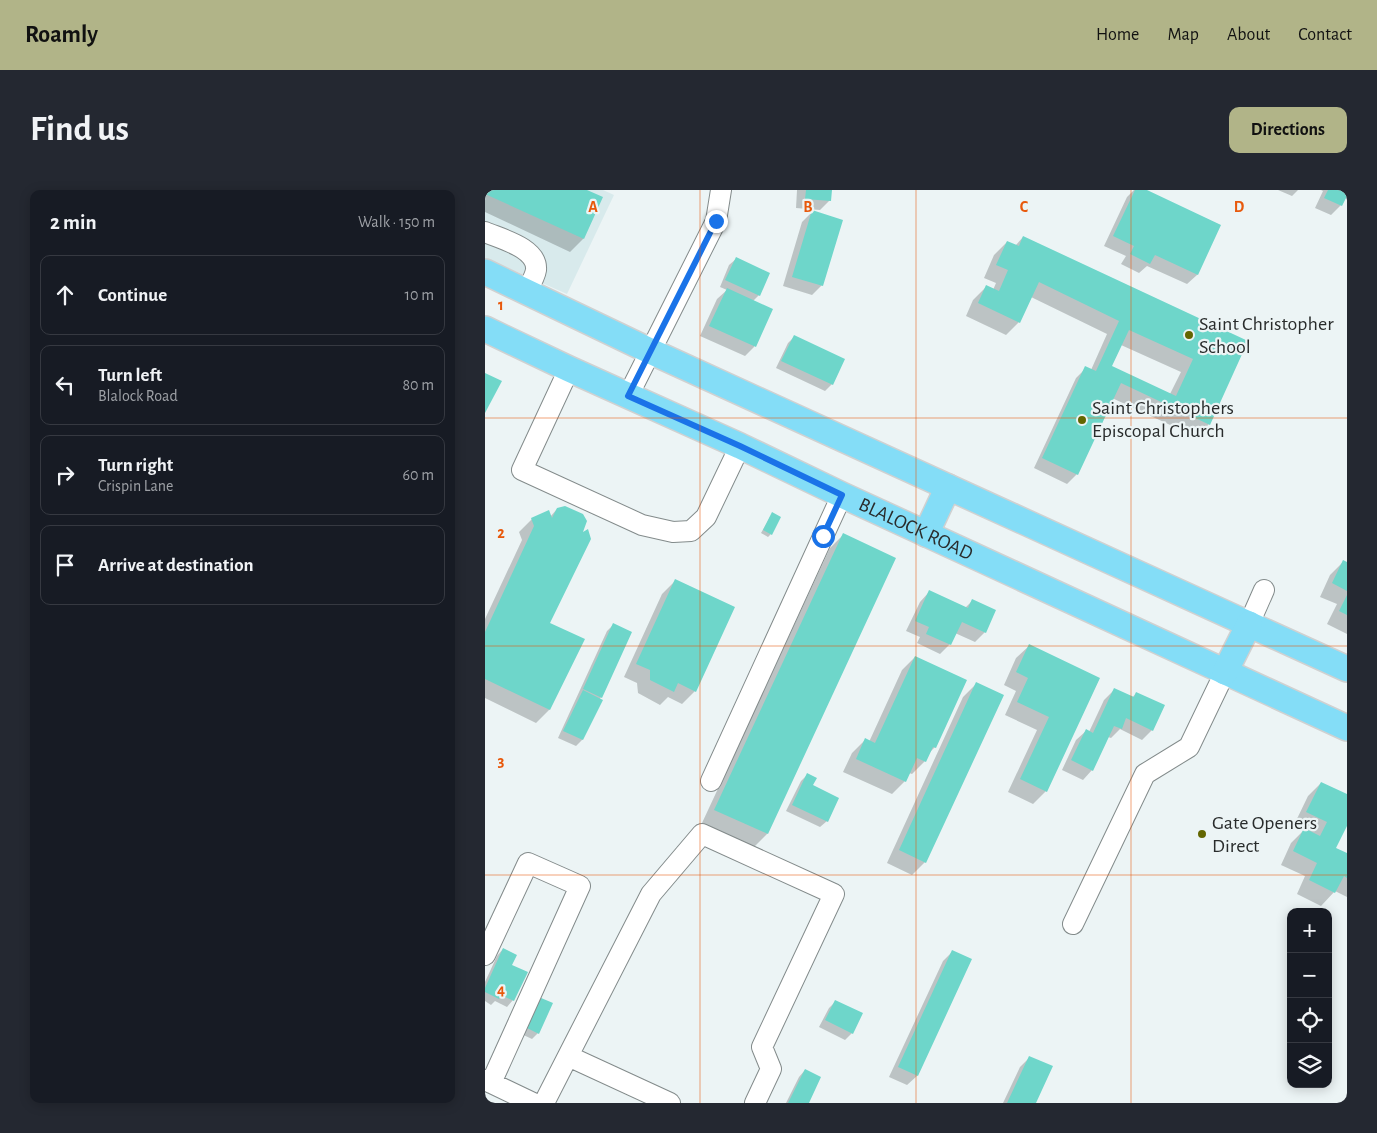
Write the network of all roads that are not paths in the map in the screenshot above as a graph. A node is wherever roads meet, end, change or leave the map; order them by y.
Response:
1 (721, 190) edge
2 (485, 232) edge
3 (485, 272) edge
4 (527, 292) junction
5 (485, 329) edge
6 (650, 351) junction
7 (569, 369) junction
8 (628, 396) junction
9 (740, 446) junction
10 (948, 487) junction
11 (842, 495) junction
12 (926, 534) junction
13 (1264, 590) dead end
14 (1249, 624) junction
15 (1347, 669) edge
16 (1225, 672) junction
17 (1347, 728) edge
18 (711, 780) dead end
19 (1073, 924) dead end
20 (485, 955) edge
21 (568, 1056) junction
22 (488, 1082) edge
23 (533, 1103) edge
24 (544, 1103) edge
25 (670, 1103) edge
26 (755, 1103) edge

1 - 6 street
2 - 4 street
3 - 4 main road
4 - 6 main road
5 - 7 main road, BLALOCK ROAD
6 - 8 street
6 - 10 main road
7 - 8 main road, BLALOCK ROAD
7 - 9 street
8 - 9 main road, BLALOCK ROAD
9 - 11 main road, BLALOCK ROAD
10 - 12 main road
10 - 14 main road
11 - 12 main road, BLALOCK ROAD
11 - 18 street
12 - 16 main road, BLALOCK ROAD
13 - 14 street
14 - 15 main road
14 - 16 main road
16 - 17 main road, BLALOCK ROAD
16 - 19 street
20 - 22 street
21 - 24 street
21 - 25 street
21 - 26 street
22 - 23 street

